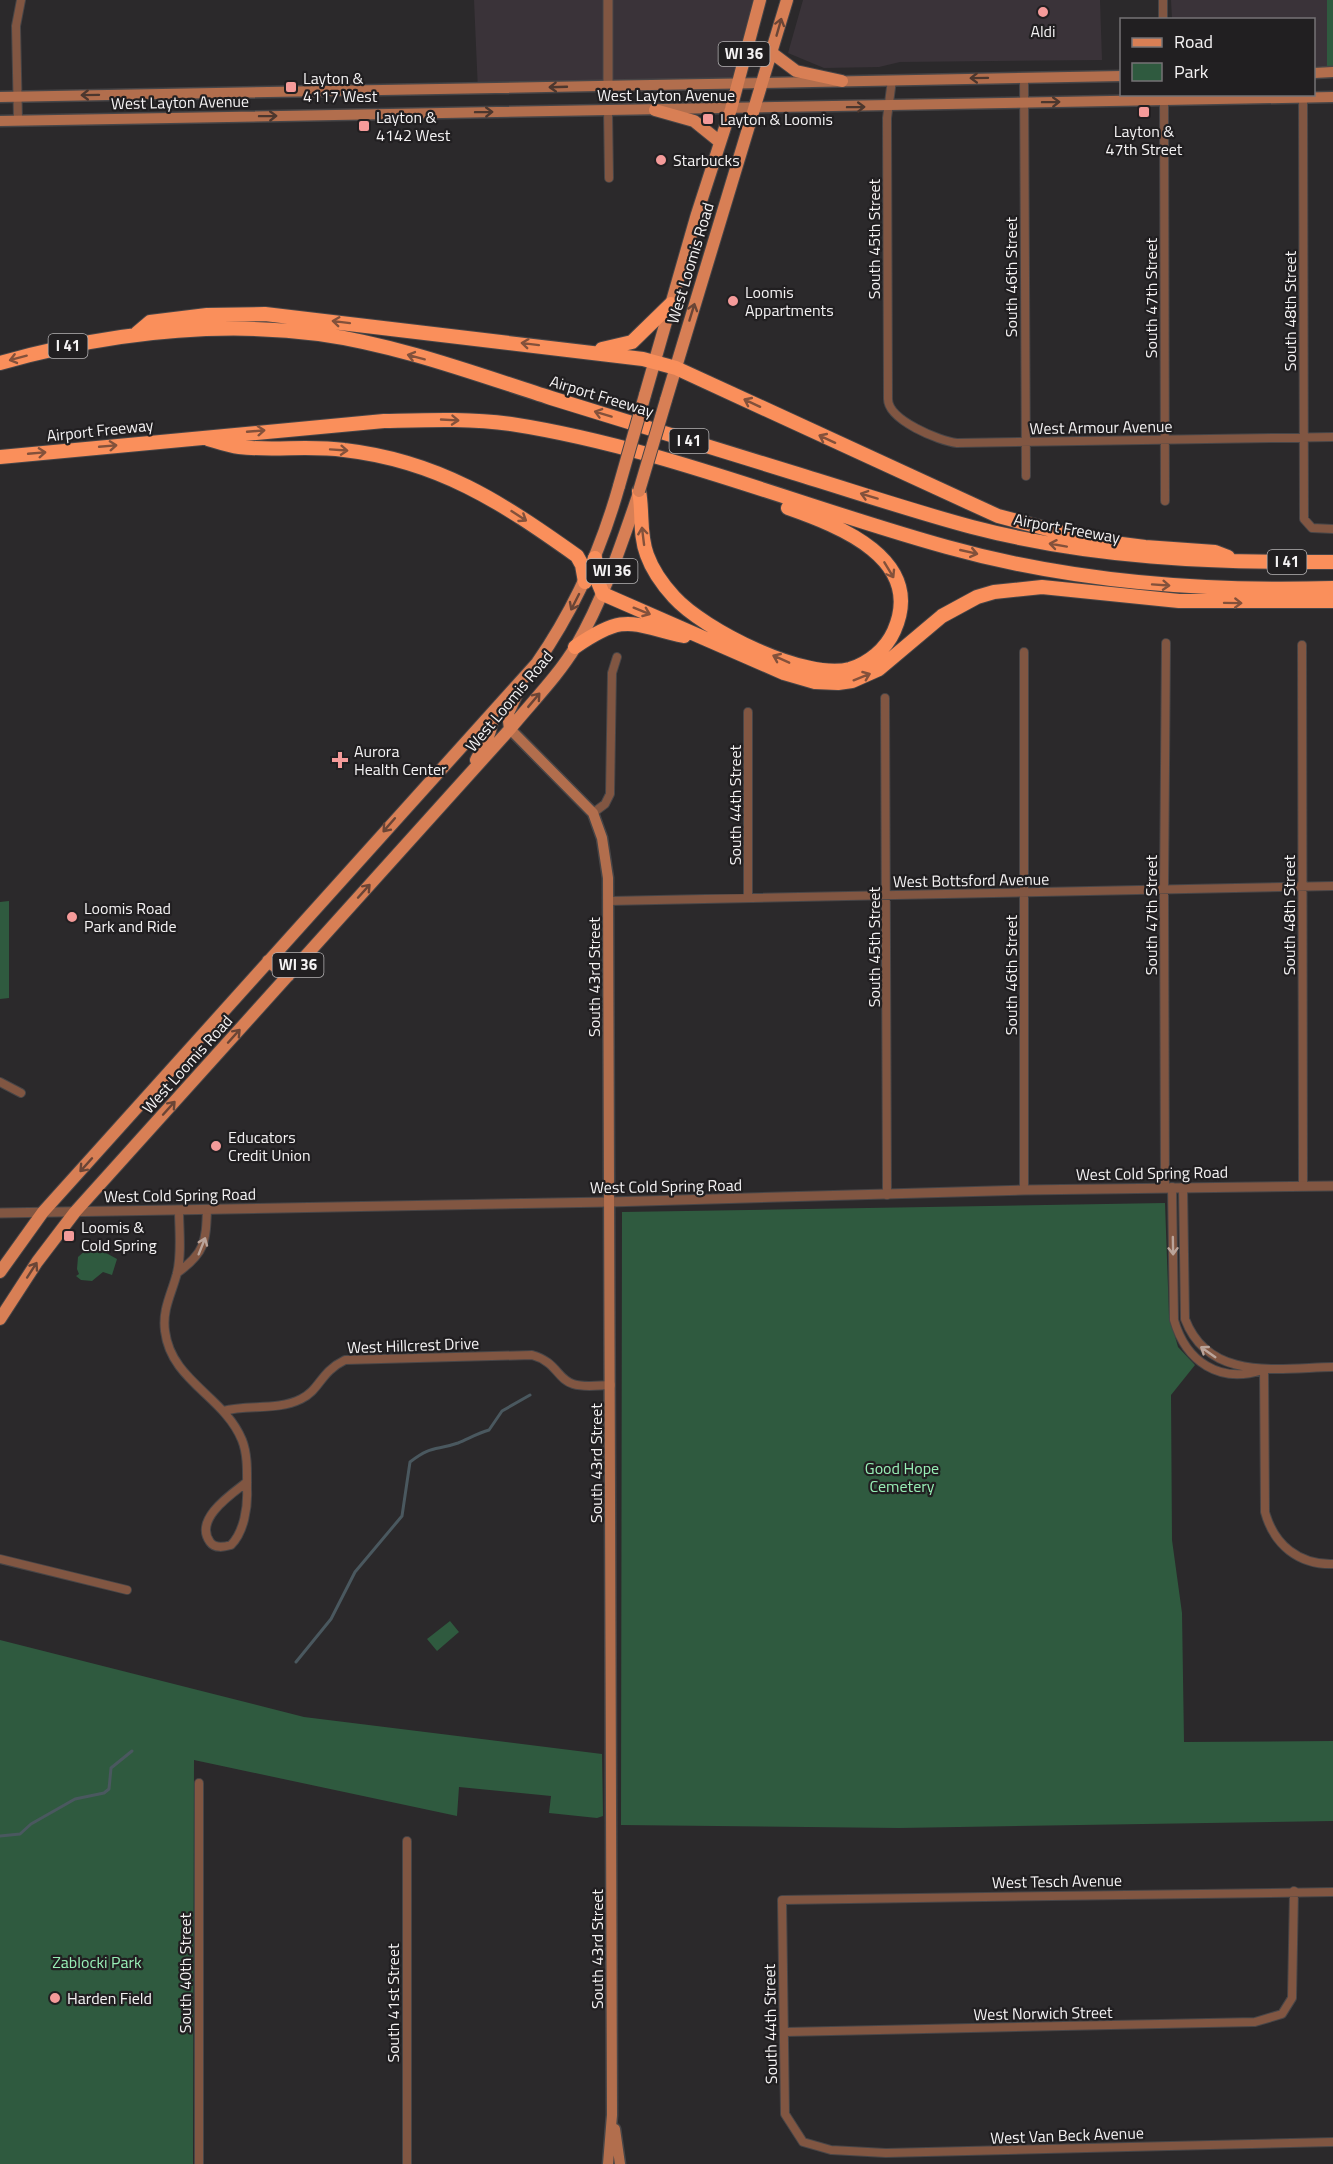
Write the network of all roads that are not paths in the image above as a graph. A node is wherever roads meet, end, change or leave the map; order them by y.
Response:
1 (21, 0) edge
2 (608, 0) edge
3 (760, 0) edge
4 (787, 0) edge
5 (1163, 0) edge
6 (1163, 18) edge
7 (772, 53) junction
8 (1333, 72) edge
9 (1315, 73) edge
10 (1120, 76) edge
11 (1024, 78) junction
12 (892, 80) junction
13 (736, 81) junction
14 (764, 81) junction
15 (842, 81) junction
16 (608, 85) junction
17 (1304, 96) edge
18 (0, 97) edge
19 (17, 97) junction
20 (1164, 97) edge
21 (1333, 97) edge
22 (1023, 103) junction
23 (888, 106) junction
24 (731, 109) junction
25 (755, 109) junction
26 (608, 110) junction
27 (655, 110) junction
28 (0, 120) edge
29 (18, 120) junction
30 (720, 142) junction
31 (609, 178) dead end
32 (671, 304) junction
33 (137, 333) junction
34 (588, 351) junction
35 (656, 362) junction
36 (0, 363) edge
37 (676, 368) junction
38 (888, 399) joint
39 (198, 436) junction
40 (1333, 437) edge
41 (1303, 438) junction
42 (1165, 439) junction
43 (1025, 442) junction
44 (0, 457) edge
45 (692, 469) junction
46 (1026, 476) dead end
47 (639, 491) junction
48 (1165, 501) dead end
49 (1333, 530) edge
50 (595, 558) junction
51 (1242, 562) junction
52 (1333, 562) edge
53 (585, 582) junction
54 (1333, 588) edge
55 (603, 594) junction
56 (1333, 601) edge
57 (706, 642) junction
58 (1166, 643) dead end
59 (1302, 645) dead end
60 (575, 647) junction
61 (1024, 652) dead end
62 (617, 657) dead end
63 (527, 674) junction
64 (885, 698) dead end
65 (748, 712) dead end
66 (492, 714) junction
67 (510, 729) junction
68 (466, 778) junction
69 (593, 813) junction
70 (1302, 886) junction
71 (1333, 886) edge
72 (1164, 889) junction
73 (1025, 892) junction
74 (888, 895) junction
75 (748, 898) junction
76 (609, 901) junction
77 (268, 961) junction
78 (288, 976) junction
79 (0, 1082) edge
80 (21, 1093) dead end
81 (1303, 1186) junction
82 (1333, 1186) edge
83 (1168, 1187) junction
84 (1183, 1187) junction
85 (1024, 1190) junction
86 (886, 1195) junction
87 (609, 1202) junction
88 (207, 1209) junction
89 (179, 1210) junction
90 (43, 1212) junction
91 (75, 1212) junction
92 (0, 1213) edge
93 (0, 1272) edge
94 (177, 1273) junction
95 (0, 1319) edge
96 (1185, 1319) junction
97 (1174, 1320) junction
98 (1333, 1367) edge
99 (1264, 1369) junction
100 (611, 1385) junction
101 (223, 1411) junction
102 (247, 1482) junction
103 (0, 1559) edge
104 (1333, 1564) edge
105 (127, 1590) dead end
106 (199, 1783) dead end
107 (407, 1841) dead end
108 (1294, 1891) junction
109 (1333, 1892) edge
110 (782, 1900) joint
111 (785, 2032) junction
112 (612, 2115) junction
113 (803, 2142) joint
114 (1333, 2142) edge
115 (886, 2153) junction
116 (199, 2164) edge
117 (407, 2164) edge
118 (608, 2164) edge
119 (620, 2164) edge
120 (886, 2164) edge

1 - 19 street
2 - 16 street
3 - 13 main road, West Loomis Road / WI 36
7 -> 4 main road, West Loomis Road / WI 36
5 - 6 street
7 - 14 main road, West Loomis Road / WI 36
7 - 15 main road
8 - 9 main road
10 - 11 main road, West Layton Avenue
11 -> 12 main road, West Layton Avenue
11 - 22 street, South 46th Street
12 - 15 main road, West Layton Avenue
12 - 23 street, South 45th Street
13 - 14 main road, West Layton Avenue
13 - 16 main road, West Layton Avenue
13 - 24 main road, West Loomis Road / WI 36
14 - 15 main road, West Layton Avenue
14 - 25 main road, West Loomis Road / WI 36
16 -> 19 main road, West Layton Avenue
17 - 20 main road, West Layton Avenue
17 - 21 main road, West Layton Avenue
17 - 41 street, South 48th Street
18 - 19 main road, West Layton Avenue
19 - 29 street
22 -> 20 main road, West Layton Avenue
20 - 42 street, South 47th Street
22 - 23 main road, West Layton Avenue
22 - 43 street, South 46th Street
25 -> 23 main road, West Layton Avenue
23 - 38 street, South 45th Street
24 - 25 main road, West Layton Avenue
24 - 27 main road, West Layton Avenue
24 - 30 main road, West Loomis Road / WI 36
37 -> 25 main road, West Loomis Road / WI 36
26 - 27 main road, West Layton Avenue
29 -> 26 main road, West Layton Avenue
26 - 31 street
27 - 30 main road
28 - 29 main road, West Layton Avenue
30 - 32 main road, West Loomis Road / WI 36
32 - 34 highway
32 - 35 main road, West Loomis Road / WI 36
34 -> 33 highway
33 -> 36 highway, Airport Freeway / I 41
51 -> 33 highway, Airport Freeway / I 41
34 - 35 highway
35 - 37 highway
35 - 50 main road, West Loomis Road / WI 36, bridge
37 - 47 main road, West Loomis Road / WI 36, bridge
51 -> 37 highway
38 - 43 street, West Armour Avenue
44 -> 39 highway, Airport Freeway / I 41
39 -> 45 highway, Airport Freeway / I 41
39 -> 53 highway
40 - 41 street, West Armour Avenue
41 - 42 street, West Armour Avenue
41 - 49 street, South 48th Street
42 - 43 street, West Armour Avenue
42 - 48 street, South 47th Street
43 - 46 street, South 46th Street
45 -> 47 highway
45 -> 54 highway, Airport Freeway / I 41
47 - 55 main road, West Loomis Road / WI 36
50 - 53 main road, West Loomis Road / WI 36
50 - 55 highway
51 - 52 highway, Airport Freeway / I 41
53 -> 63 main road, West Loomis Road / WI 36
55 -> 57 highway
55 - 60 main road, West Loomis Road / WI 36
57 -> 56 highway
57 - 60 highway
58 - 72 street, South 47th Street
59 - 70 street, South 48th Street
67 -> 60 main road, West Loomis Road / WI 36
61 - 73 street, South 46th Street
62 - 69 street
63 - 66 main road, West Loomis Road / WI 36
63 - 67 main road
64 - 74 street, South 45th Street
65 - 75 street, South 44th Street
66 - 68 main road
66 -> 77 main road, West Loomis Road / WI 36
67 - 68 main road, West Loomis Road / WI 36
67 - 69 main road, South 43rd Street
78 -> 68 main road, West Loomis Road / WI 36
69 - 76 main road, South 43rd Street
70 - 71 street, West Bottsford Avenue
70 - 72 street, West Bottsford Avenue
70 - 81 street, South 48th Street
72 - 73 street, West Bottsford Avenue
72 - 83 street, South 47th Street
73 - 74 street, West Bottsford Avenue
73 - 85 street, South 46th Street
74 - 75 street, West Bottsford Avenue
74 - 86 street, South 45th Street
75 - 76 street, West Bottsford Avenue
76 - 87 main road, South 43rd Street
77 - 78 main road
77 -> 90 main road, West Loomis Road / WI 36
91 -> 78 main road, West Loomis Road / WI 36
79 - 80 street
81 - 82 street, West Cold Spring Road
81 - 84 street, West Cold Spring Road
83 - 84 street, West Cold Spring Road
83 - 85 street, West Cold Spring Road
83 -> 97 street, South 47th Street
84 - 96 street
85 - 86 street, West Cold Spring Road
86 - 87 street, West Cold Spring Road
87 - 88 street, West Cold Spring Road
87 - 100 main road, South 43rd Street
88 - 89 street, West Cold Spring Road
94 -> 88 street
89 - 91 street, West Cold Spring Road
89 - 94 street
90 - 91 street, West Cold Spring Road
90 - 92 street, West Cold Spring Road
90 - 93 main road, West Loomis Road / WI 36
95 -> 91 main road, West Loomis Road / WI 36
94 - 101 street
96 - 97 street
99 -> 96 street
97 - 99 street
98 - 99 street
99 - 104 street
100 - 101 street, West Hillcrest Drive
100 - 112 main road, South 43rd Street
101 - 102 street
102 - 102 street
103 - 105 street
106 - 116 street, South 40th Street
107 - 117 street, South 41st Street
108 - 109 street, West Tesch Avenue
108 - 110 street, West Tesch Avenue
108 - 111 street, West Norwich Street
110 - 111 street, South 44th Street
111 - 113 street, South 44th Street
112 - 118 main road, South 43rd Street
112 - 119 main road, South 43rd Street
113 - 115 street, West Van Beck Avenue
114 - 115 street, West Van Beck Avenue
115 - 120 street

